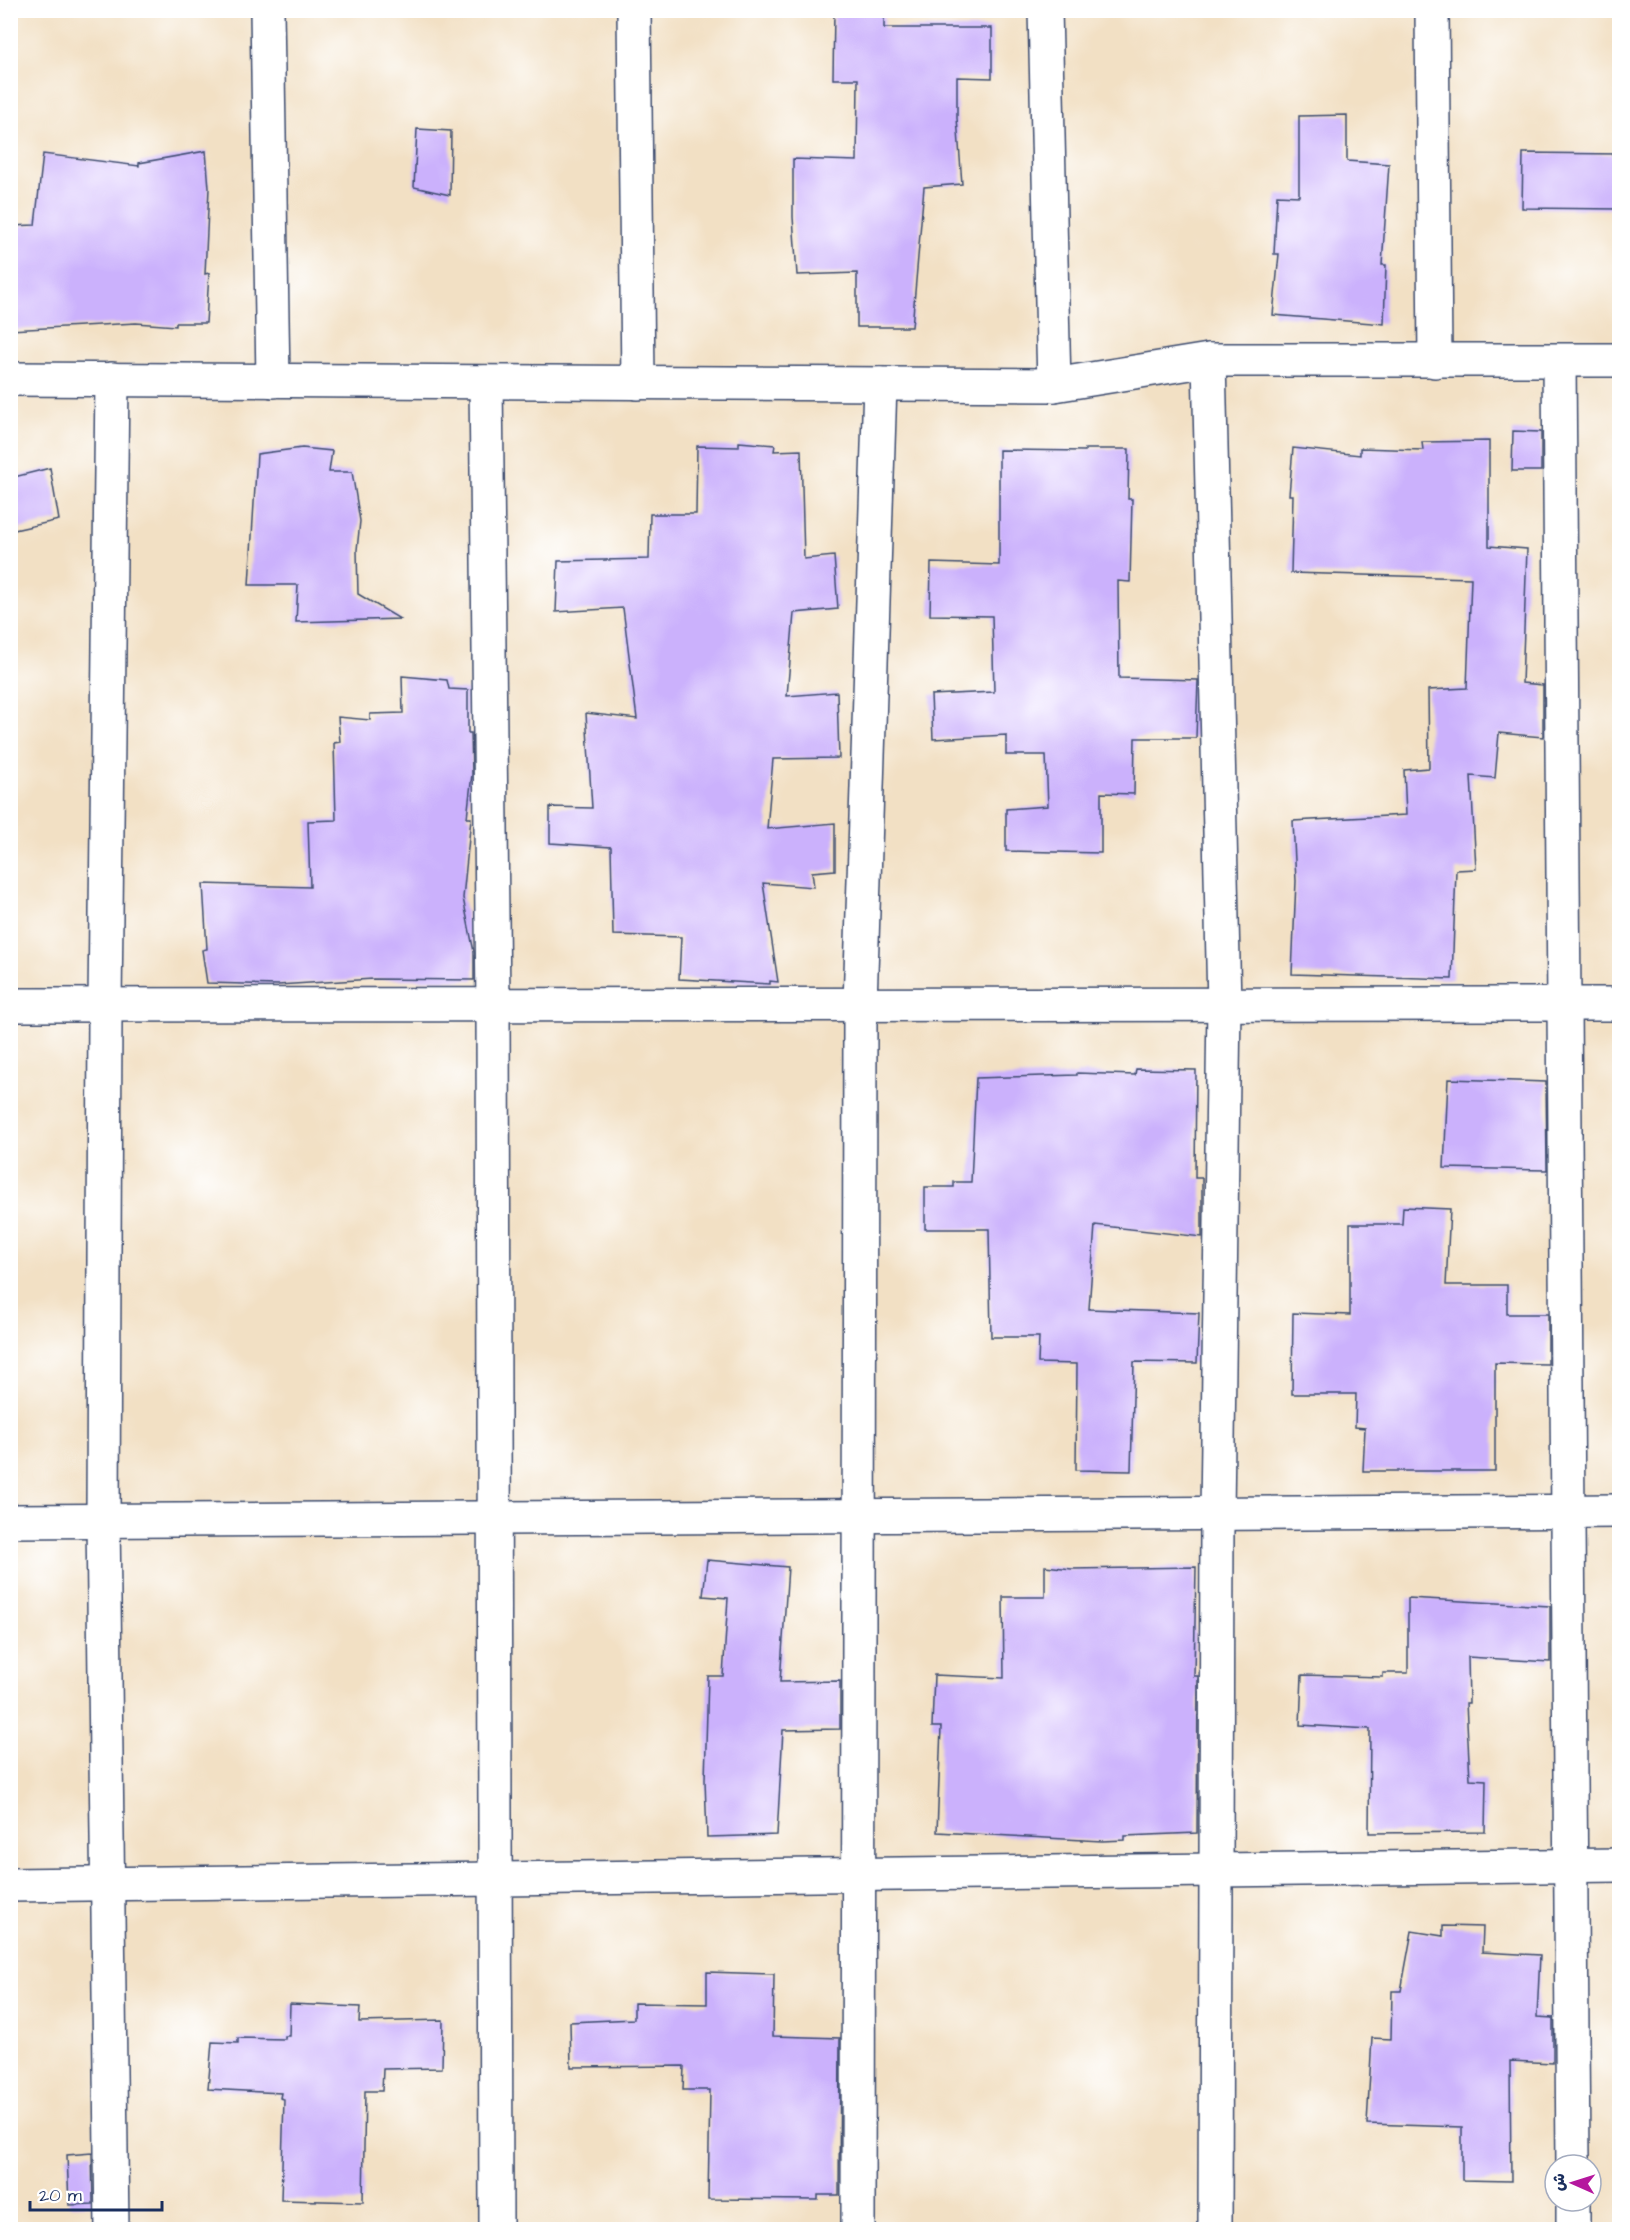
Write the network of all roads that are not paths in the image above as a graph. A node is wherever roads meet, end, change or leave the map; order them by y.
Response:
1 (267, 10) edge
2 (634, 10) edge
3 (1045, 10) edge
4 (1432, 10) edge
5 (1209, 360) junction
6 (1620, 360) edge
7 (1435, 361) junction
8 (1559, 361) junction
9 (10, 379) edge
10 (112, 379) junction
11 (273, 381) junction
12 (486, 382) junction
13 (638, 383) junction
14 (880, 384) junction
15 (1054, 385) junction
16 (105, 1004) junction
17 (494, 1004) junction
18 (860, 1004) junction
19 (1224, 1004) junction
20 (1564, 1004) junction
21 (1620, 1004) edge
22 (10, 1005) edge
23 (1620, 1510) edge
24 (1568, 1511) junction
25 (1217, 1513) junction
26 (859, 1515) junction
27 (494, 1518) junction
28 (104, 1520) junction
29 (10, 1521) edge
30 (1571, 1865) junction
31 (1620, 1865) edge
32 (1216, 1870) junction
33 (858, 1875) junction
34 (495, 1879) junction
35 (108, 1884) junction
36 (10, 1885) edge
37 (1573, 2153) edge
38 (1573, 2213) edge
39 (112, 2229) edge
40 (496, 2229) edge
41 (858, 2229) edge
42 (1215, 2229) edge
43 (1573, 2229) edge

1 - 11 street
2 - 13 street
3 - 15 street
4 - 7 street
5 - 7 street
5 - 15 street
5 - 19 street
6 - 8 street
7 - 8 street
8 - 20 street
9 - 10 street
10 - 11 street
10 - 16 street
11 - 12 street
12 - 13 street
12 - 17 street
13 - 14 street
14 - 15 street
14 - 18 street
16 - 17 street
16 - 22 street
16 - 28 street
17 - 18 street
17 - 27 street
18 - 19 street
18 - 26 street
19 - 20 street
19 - 25 street
20 - 21 street
20 - 24 street
23 - 24 street
24 - 25 street
24 - 30 street
25 - 26 street
25 - 32 street
26 - 27 street
26 - 33 street
27 - 28 street
27 - 34 street
28 - 29 street
28 - 35 street
30 - 31 street
30 - 32 street
30 - 37 street
32 - 33 street
32 - 42 street
33 - 34 street
33 - 41 street
34 - 35 street
34 - 40 street
35 - 36 street
35 - 39 street
38 - 43 street

